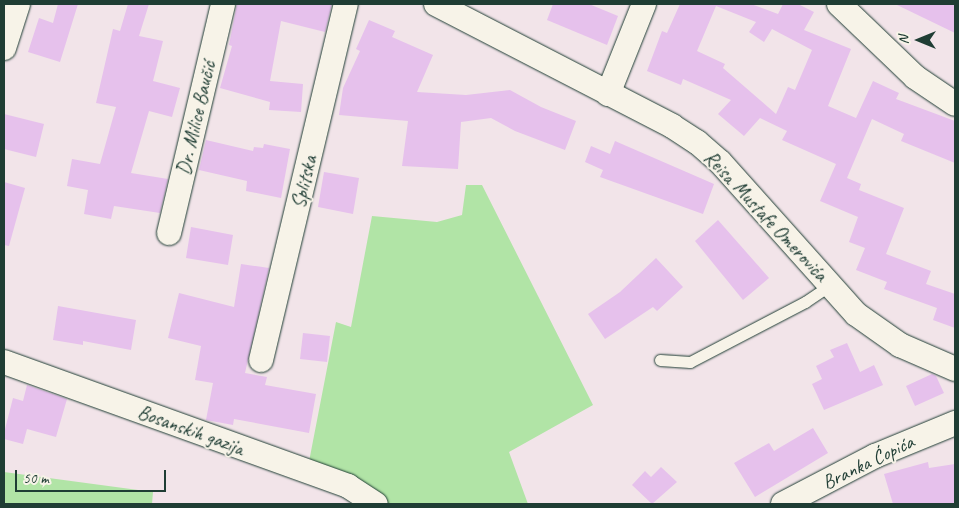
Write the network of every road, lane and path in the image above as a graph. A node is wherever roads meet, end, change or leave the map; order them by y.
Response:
1 (18, 4) edge
2 (223, 4) edge
3 (346, 4) edge
4 (436, 4) edge
5 (644, 4) edge
6 (839, 4) edge
7 (4, 48) edge
8 (608, 94) junction
9 (955, 104) edge
10 (169, 233) dead end
11 (830, 285) junction
12 (261, 360) dead end
13 (660, 360) dead end
14 (4, 362) edge
15 (955, 369) edge
16 (955, 423) edge
17 (376, 504) edge
18 (782, 504) edge

1 - 7 street
2 - 10 street, Dr. Milice Baučić
3 - 12 street, Splitska
4 - 8 street, Reisa Mustafe Omerovića
5 - 8 street
6 - 9 street
8 - 11 street, Reisa Mustafe Omerovića
11 - 13 lane
11 - 15 street, Reisa Mustafe Omerovića
14 - 17 street, Bosanskih gazija
16 - 18 street, Branka Ćopića

